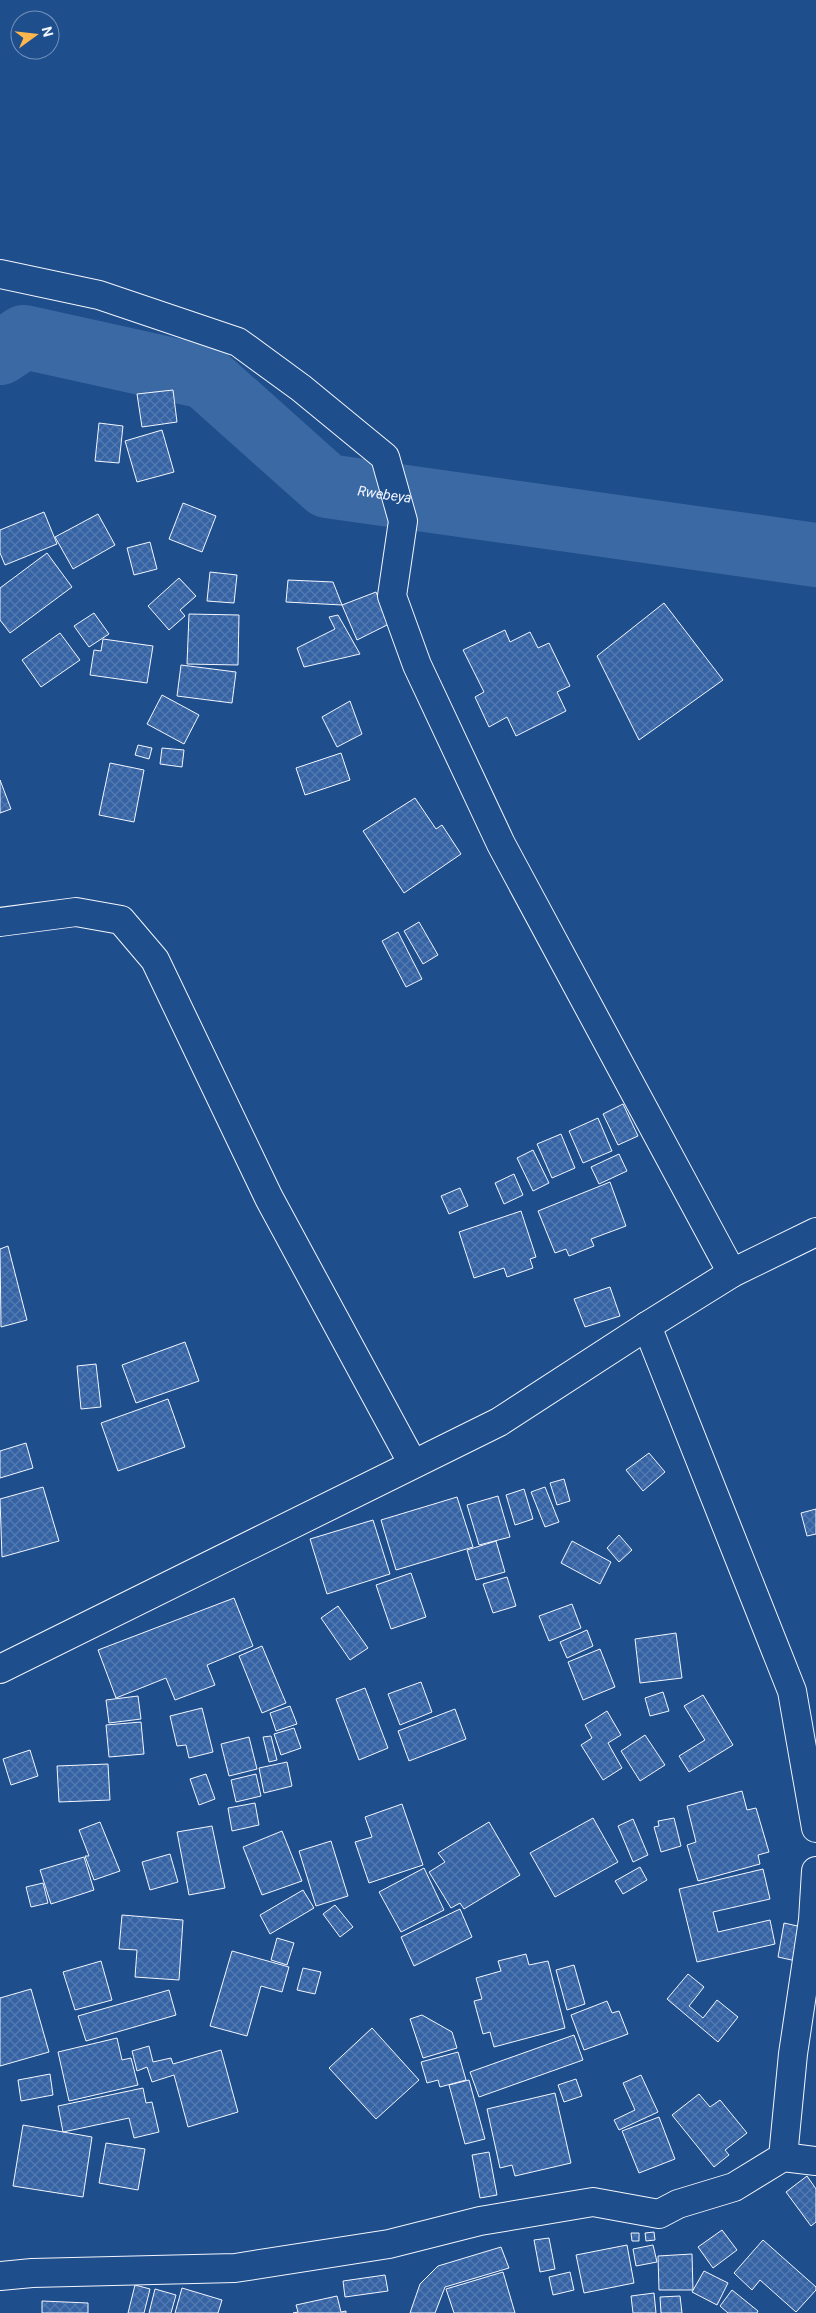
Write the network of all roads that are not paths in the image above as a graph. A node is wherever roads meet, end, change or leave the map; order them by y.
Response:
1 (0, 274) edge
2 (0, 922) edge
3 (816, 1232) edge
4 (732, 1273) junction
5 (647, 1326) junction
6 (413, 1464) junction
7 (0, 1669) edge
8 (816, 1828) edge
9 (816, 1871) edge
10 (783, 2157) junction
11 (816, 2161) edge
12 (0, 2276) edge

1 - 4 street
2 - 6 street
3 - 4 street
4 - 5 street
5 - 6 street
5 - 8 street
6 - 7 street
9 - 10 street
10 - 11 street
10 - 12 street

